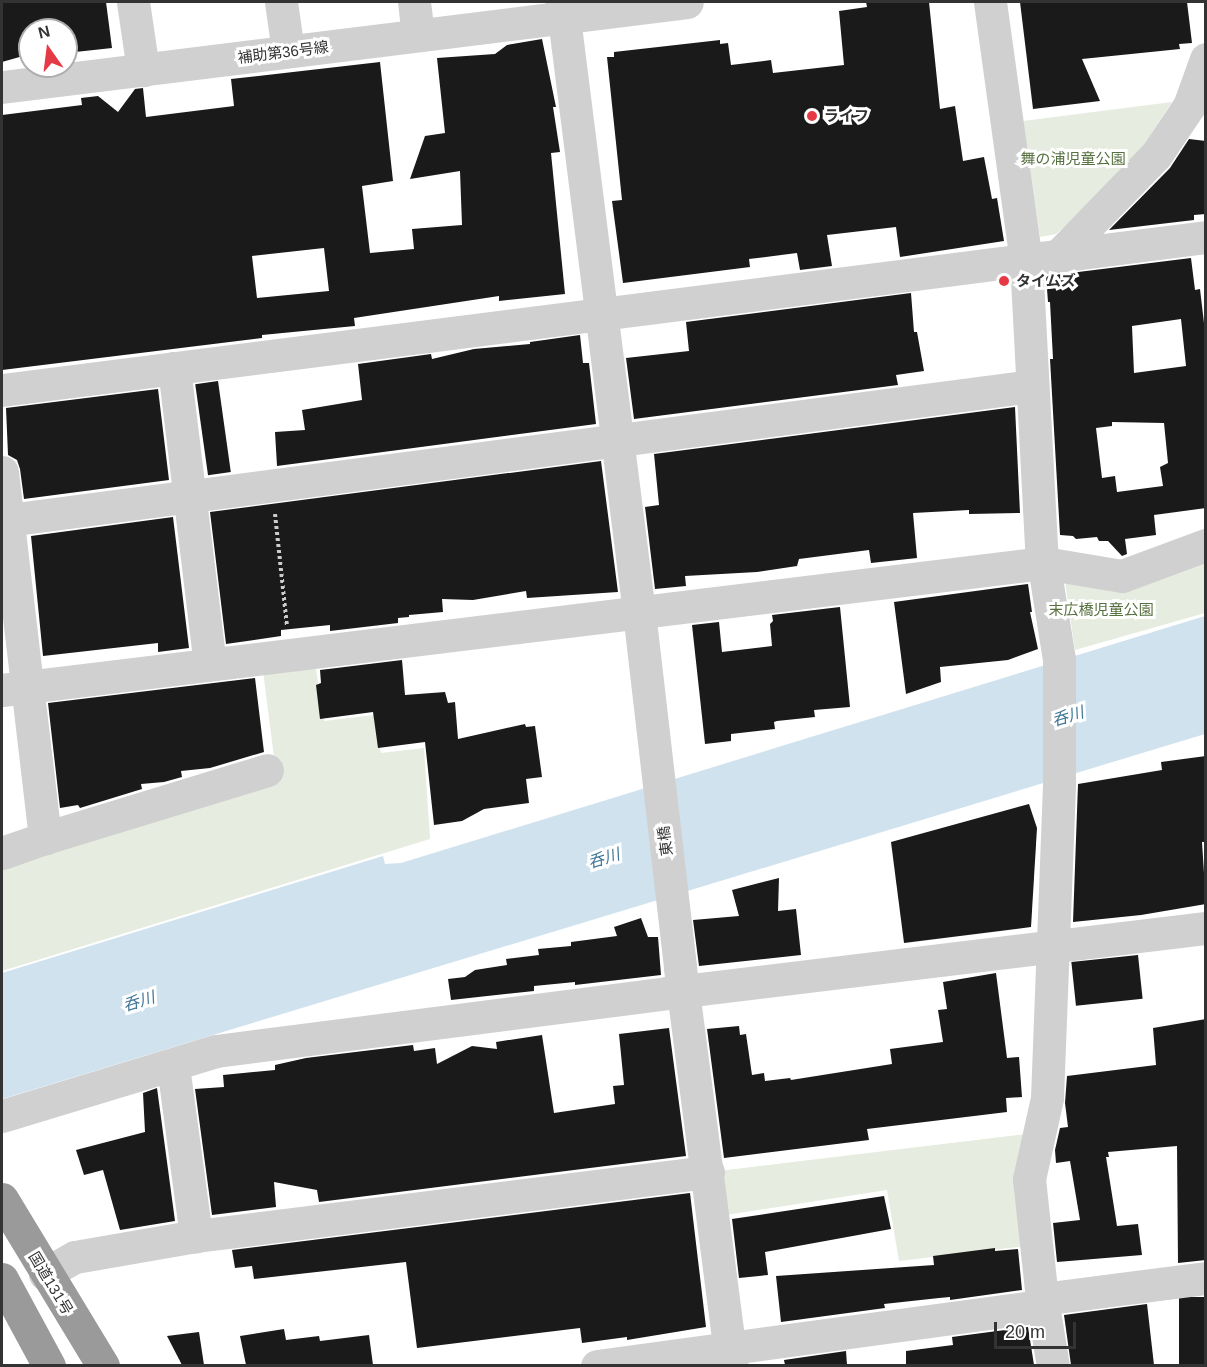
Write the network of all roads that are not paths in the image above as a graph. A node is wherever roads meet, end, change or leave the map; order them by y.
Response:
1 (133, 2) edge
2 (281, 2) edge
3 (414, 2) edge
4 (687, 2) edge
5 (990, 2) edge
6 (563, 9) edge
7 (418, 34) junction
8 (288, 51) junction
9 (1206, 59) edge
10 (143, 70) junction
11 (2, 87) edge
12 (1206, 237) edge
13 (1059, 255) junction
14 (1026, 260) junction
15 (602, 313) junction
16 (174, 368) junction
17 (1032, 386) junction
18 (2, 390) edge
19 (618, 439) junction
20 (2, 472) edge
21 (189, 496) junction
22 (8, 520) junction
23 (1206, 545) edge
24 (1044, 563) junction
25 (639, 612) junction
26 (210, 664) junction
27 (14, 689) edge
28 (267, 770) dead end
29 (45, 838) junction
30 (2, 853) edge
31 (1206, 928) edge
32 (1054, 946) junction
33 (683, 992) junction
34 (173, 1066) junction
35 (2, 1116) edge
36 (708, 1172) junction
37 (2, 1199) edge
38 (196, 1236) junction
39 (45, 1274) junction
40 (1206, 1278) edge
41 (2, 1279) edge
42 (1042, 1302) junction
43 (731, 1357) edge
44 (49, 1365) edge
45 (103, 1365) edge
46 (597, 1365) edge
47 (1053, 1365) edge

1 - 10 street
2 - 8 street
3 - 7 street
4 - 6 street, 補助第36号線
5 - 14 street
6 - 7 street, 補助第36号線
6 - 15 street, 東橋
7 - 8 street, 補助第36号線
8 - 10 street, 補助第36号線
9 - 13 street
10 - 11 street, 補助第36号線
12 - 13 street
13 - 14 street
14 - 15 street
14 - 17 street
15 - 16 street
15 - 19 street, 東橋
16 - 18 street
16 - 21 street
17 - 19 street
17 - 24 street
19 - 21 street
19 - 25 street, 東橋
20 - 22 street
21 - 22 street
21 - 26 street
22 - 27 street
23 - 24 street
24 - 25 street
24 - 32 street
25 - 26 street
25 - 33 street, 東橋
26 - 27 street
27 - 29 street
28 - 29 street
29 - 30 street
31 - 32 street
32 - 33 street
32 - 42 street
33 - 34 street
33 - 36 street, 東橋
34 - 35 street
34 - 38 street
36 - 38 street
36 - 43 street, 東橋
37 - 39 highway, 国道131号
38 - 39 street
39 - 45 highway, 国道131号
40 - 42 street
41 - 44 highway
42 - 43 street
42 - 47 street
43 - 46 street

